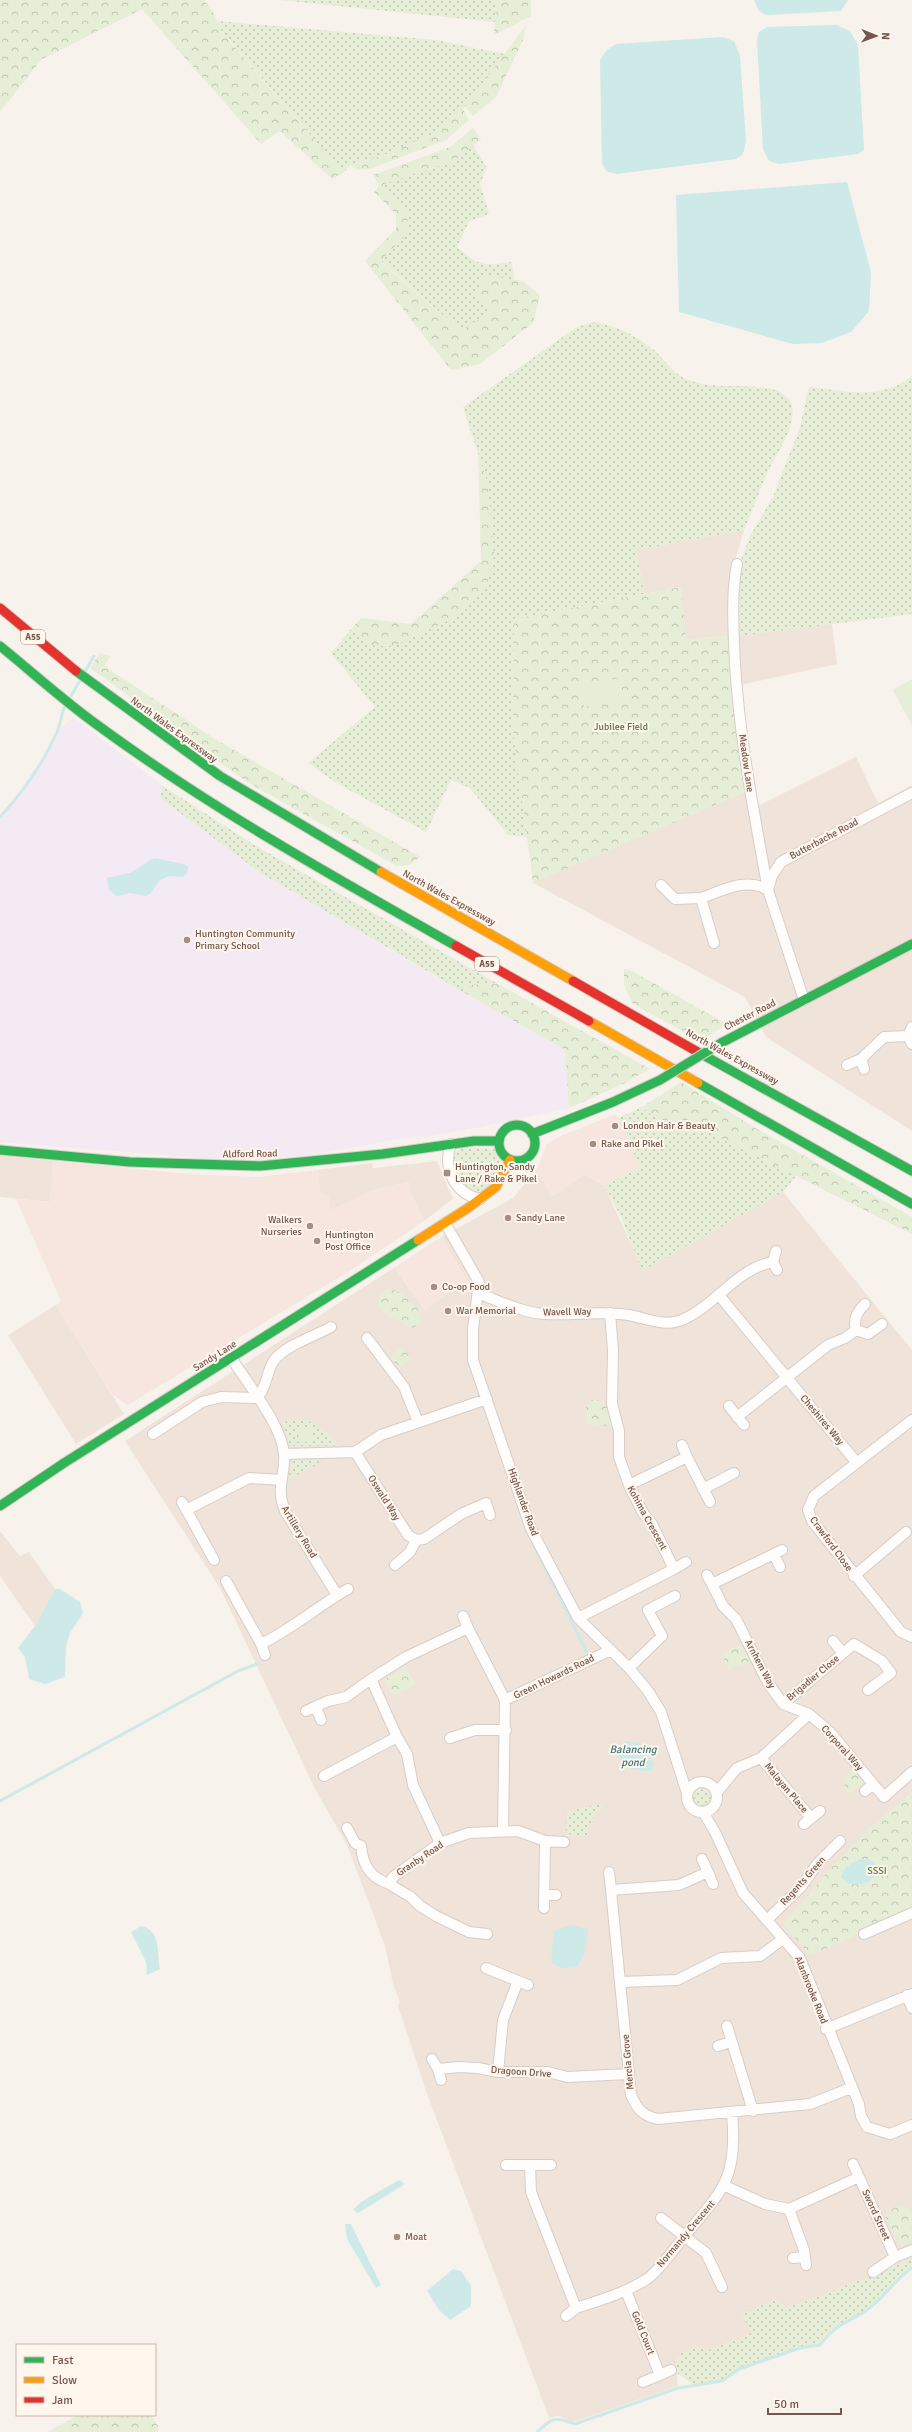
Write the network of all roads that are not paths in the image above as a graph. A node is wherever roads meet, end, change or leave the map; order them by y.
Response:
1 (737, 564) dead end
2 (0, 608) edge
3 (0, 646) edge
4 (912, 793) edge
5 (662, 885) dead end
6 (768, 890) junction
7 (701, 898) junction
8 (714, 943) dead end
9 (912, 944) edge
10 (804, 1000) junction
11 (911, 1036) edge
12 (860, 1059) junction
13 (847, 1064) dead end
14 (864, 1069) dead end
15 (532, 1134) junction
16 (499, 1141) junction
17 (451, 1144) junction
18 (0, 1150) edge
19 (510, 1160) junction
20 (912, 1171) edge
21 (480, 1199) junction
22 (912, 1204) edge
23 (445, 1223) junction
24 (776, 1251) dead end
25 (478, 1293) junction
26 (719, 1295) junction
27 (865, 1304) dead end
28 (610, 1313) junction
29 (882, 1324) dead end
30 (331, 1327) dead end
31 (856, 1330) junction
32 (367, 1338) dead end
33 (232, 1359) junction
34 (786, 1378) junction
35 (257, 1398) junction
36 (487, 1399) junction
37 (729, 1406) dead end
38 (737, 1417) junction
39 (418, 1422) junction
40 (910, 1425) edge
41 (744, 1426) dead end
42 (153, 1434) dead end
43 (682, 1446) dead end
44 (354, 1452) junction
45 (284, 1454) junction
46 (687, 1457) junction
47 (857, 1463) junction
48 (734, 1473) dead end
49 (281, 1480) junction
50 (628, 1485) junction
51 (703, 1489) junction
52 (710, 1502) dead end
53 (0, 1506) edge
54 (490, 1515) dead end
55 (906, 1532) dead end
56 (416, 1540) junction
57 (214, 1560) dead end
58 (686, 1562) dead end
59 (395, 1565) dead end
60 (780, 1567) dead end
61 (674, 1569) junction
62 (854, 1576) junction
63 (226, 1581) dead end
64 (348, 1589) dead end
65 (336, 1595) junction
66 (675, 1596) dead end
67 (463, 1616) dead end
68 (578, 1618) junction
69 (468, 1628) junction
70 (912, 1637) edge
71 (833, 1641) dead end
72 (261, 1644) junction
73 (611, 1650) junction
74 (843, 1653) junction
75 (264, 1655) dead end
76 (629, 1668) junction
77 (372, 1679) junction
78 (868, 1690) dead end
79 (506, 1700) junction
80 (783, 1704) junction
81 (316, 1707) junction
82 (306, 1711) dead end
83 (809, 1714) junction
84 (321, 1720) dead end
85 (506, 1730) junction
86 (397, 1738) junction
87 (450, 1738) dead end
88 (761, 1758) junction
89 (912, 1772) edge
90 (324, 1776) dead end
91 (873, 1784) junction
92 (690, 1789) junction
93 (718, 1789) junction
94 (865, 1791) dead end
95 (707, 1811) junction
96 (820, 1811) dead end
97 (348, 1828) dead end
98 (503, 1830) junction
99 (546, 1841) junction
100 (840, 1841) dead end
101 (564, 1842) dead end
102 (440, 1843) junction
103 (702, 1859) dead end
104 (609, 1872) dead end
105 (708, 1872) junction
106 (389, 1884) junction
107 (713, 1884) dead end
108 (611, 1890) junction
109 (544, 1895) junction
110 (556, 1895) dead end
111 (544, 1908) dead end
112 (912, 1913) edge
113 (767, 1920) junction
114 (487, 1934) dead end
115 (864, 1934) dead end
116 (783, 1939) junction
117 (486, 1968) dead end
118 (518, 1981) junction
119 (621, 1982) junction
120 (528, 1985) dead end
121 (909, 1994) edge
122 (912, 2008) edge
123 (727, 2026) dead end
124 (826, 2029) junction
125 (731, 2042) junction
126 (718, 2046) dead end
127 (432, 2059) dead end
128 (438, 2069) junction
129 (498, 2072) junction
130 (629, 2074) junction
131 (442, 2080) dead end
132 (851, 2088) junction
133 (753, 2111) junction
134 (732, 2113) junction
135 (912, 2125) edge
136 (854, 2164) dead end
137 (506, 2165) dead end
138 (530, 2165) junction
139 (551, 2165) dead end
140 (859, 2177) junction
141 (725, 2186) junction
142 (789, 2209) junction
143 (661, 2218) dead end
144 (684, 2237) junction
145 (912, 2250) edge
146 (895, 2257) junction
147 (793, 2258) dead end
148 (873, 2272) dead end
149 (722, 2287) dead end
150 (626, 2291) junction
151 (576, 2308) junction
152 (566, 2316) dead end
153 (671, 2370) dead end
154 (660, 2375) junction
155 (643, 2382) dead end

1 - 6 street, Meadow Lane
2 - 20 main road, North Wales Expressway / A55
3 - 22 main road, A55
4 - 6 street, Butterbache Road
5 - 7 street
6 - 7 street
6 - 10 street
7 - 8 street
9 - 10 main road, Chester Road
10 - 15 main road, Chester Road, bridge
11 - 12 street
12 - 13 street
12 - 14 street
15 - 16 main road
15 - 19 main road
16 - 17 main road, Aldford Road
16 - 19 main road
17 - 18 main road, Aldford Road
17 - 21 street
19 - 21 main road, Sandy Lane
21 - 23 main road, Sandy Lane
23 - 25 street, Highlander Road
23 - 33 main road, Sandy Lane
24 - 26 street
25 - 28 street, Wavell Way
25 - 36 street, Highlander Road
26 - 28 street
26 - 34 street, Cheshires Way
27 - 31 street
28 - 50 street, Kohima Crescent
29 - 31 street
30 - 35 street
31 - 34 street
32 - 39 street
33 - 35 street, Artillery Road
33 - 53 main road, Sandy Lane
34 - 38 street
34 - 47 street, Cheshires Way
35 - 42 street
35 - 45 street, Artillery Road
36 - 39 street
36 - 68 street, Highlander Road
37 - 38 street
38 - 41 street
39 - 44 street
40 - 47 street, Crawford Close
43 - 46 street
44 - 45 street
44 - 56 street, Oswald Way
45 - 49 street, Artillery Road
46 - 50 street
46 - 51 street
47 - 62 street, Crawford Close
48 - 51 street
49 - 57 street
49 - 65 street, Artillery Road
50 - 61 street, Kohima Crescent
51 - 52 street
54 - 56 street
55 - 62 street
56 - 59 street
58 - 61 street
60 - 80 street, Arnhem Way
61 - 68 street
62 - 70 street, Crawford Close
63 - 72 street
64 - 65 street
65 - 72 street
66 - 76 street
67 - 69 street, Green Howards Road
68 - 73 street, Highlander Road
69 - 77 street
69 - 79 street, Green Howards Road
71 - 74 street, Brigadier Close
72 - 75 street
73 - 76 street, Highlander Road
73 - 79 street, Green Howards Road
74 - 78 street, Brigadier Close
74 - 80 street, Brigadier Close
76 - 92 street, Highlander Road
77 - 81 street
77 - 86 street
79 - 85 street
80 - 83 street
81 - 82 street
81 - 84 street
83 - 88 street
83 - 91 street, Corporal Way
85 - 87 street
85 - 98 street
86 - 90 street
86 - 102 street
88 - 93 street
88 - 96 street, Malayan Place
89 - 91 street, Corporal Way
91 - 94 street
92 - 93 street
92 - 95 street
93 - 95 street
95 - 113 street, Alanbrooke Road
97 - 106 street, Granby Road
98 - 99 street, Granby Road
98 - 102 street, Granby Road
99 - 101 street, Granby Road
99 - 109 street
100 - 113 street, Regents Green
102 - 106 street, Granby Road
103 - 105 street
104 - 108 street, Mercia Grove
105 - 107 street
105 - 108 street
106 - 114 street, Granby Road
108 - 119 street, Mercia Grove
109 - 110 street
109 - 111 street
112 - 115 street
113 - 116 street, Alanbrooke Road
116 - 119 street
116 - 124 street, Alanbrooke Road
117 - 118 street
118 - 120 street
118 - 129 street
119 - 130 street, Mercia Grove
121 - 122 street
121 - 124 street
123 - 125 street
124 - 132 street, Alanbrooke Road
125 - 126 street
125 - 133 street
127 - 128 street
128 - 129 street, Dragoon Drive
128 - 131 street
129 - 130 street, Dragoon Drive
130 - 134 street, Mercia Grove
132 - 133 street, Mercia Grove
132 - 135 street, Alanbrooke Road
133 - 134 street, Mercia Grove
134 - 141 street, Normandy Crescent
136 - 140 street
137 - 138 street
138 - 139 street
138 - 151 street
140 - 142 street, Sword Street
140 - 146 street, Sword Street
141 - 142 street
141 - 144 street, Normandy Crescent
142 - 147 street
143 - 144 street
144 - 149 street
144 - 150 street, Normandy Crescent
145 - 146 street
146 - 148 street
150 - 151 street, Normandy Crescent
150 - 154 street, Gold Court
151 - 152 street, Normandy Crescent
153 - 154 street
154 - 155 street

